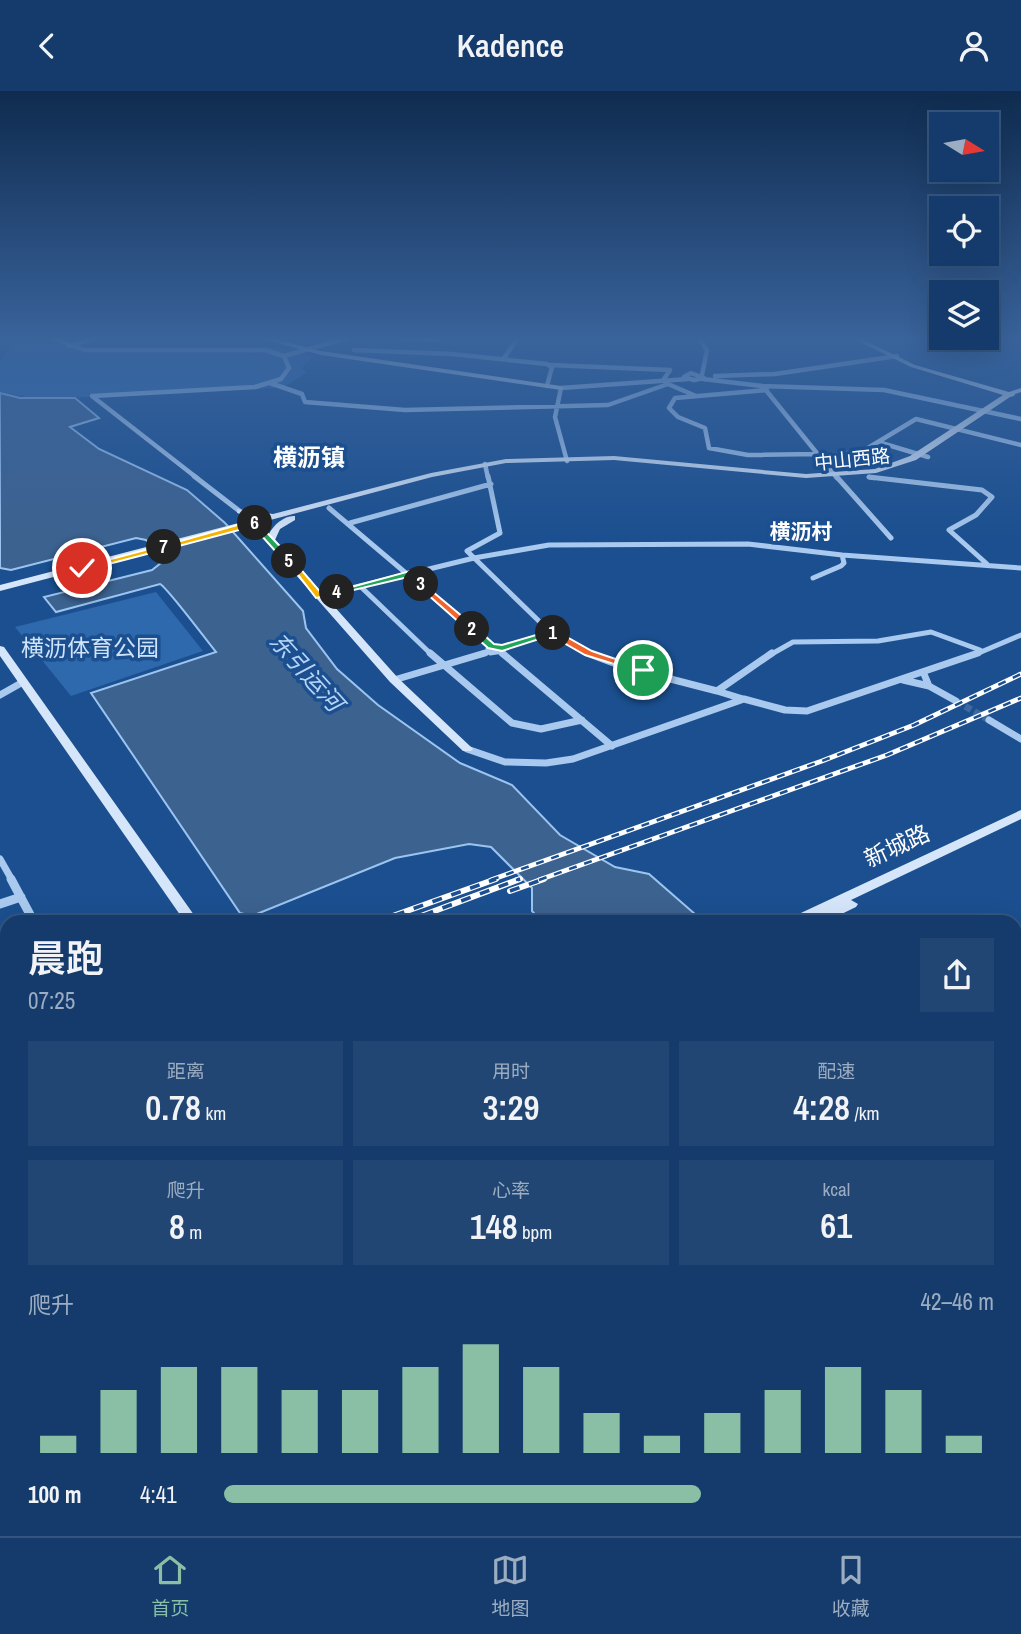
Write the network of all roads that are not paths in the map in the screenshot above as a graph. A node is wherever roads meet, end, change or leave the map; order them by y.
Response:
1 (104, 405) edge
2 (333, 405) edge
3 (574, 405) edge
4 (671, 405) edge
5 (779, 405) edge
6 (957, 405) edge
7 (994, 405) edge
8 (1003, 405) edge
9 (556, 406) junction
10 (983, 411) junction
11 (993, 413) junction
12 (1021, 419) edge
13 (961, 431) junction
14 (878, 442) junction
15 (1021, 445) edge
16 (919, 454) junction
17 (818, 456) junction
18 (928, 457) junction
19 (566, 459) junction
20 (486, 466) junction
21 (869, 477) junction
22 (838, 478) junction
23 (491, 484) junction
24 (329, 508) junction
25 (242, 513) junction
26 (290, 516) junction
27 (350, 523) junction
28 (257, 525) junction
29 (238, 530) junction
30 (269, 538) junction
31 (891, 538) dead end
32 (150, 554) junction
33 (842, 555) junction
34 (474, 558) junction
35 (987, 564) junction
36 (1021, 569) edge
37 (410, 574) junction
38 (813, 578) dead end
39 (360, 586) junction
40 (0, 588) edge
41 (0, 596) edge
42 (319, 596) junction
43 (552, 632) junction
44 (1021, 635) edge
45 (0, 649) edge
46 (490, 649) junction
47 (502, 650) junction
48 (980, 651) junction
49 (444, 666) junction
50 (924, 674) junction
51 (394, 680) junction
52 (903, 680) junction
53 (23, 683) junction
54 (929, 686) junction
55 (717, 691) junction
56 (0, 695) edge
57 (744, 699) junction
58 (956, 701) tunnel mouth
59 (582, 720) junction
60 (989, 720) tunnel mouth
61 (1021, 740) edge
62 (612, 746) junction
63 (467, 749) joint
64 (1021, 814) edge
65 (1021, 823) edge
66 (0, 859) edge
67 (21, 897) junction
68 (0, 904) edge
69 (30, 915) edge
70 (187, 915) edge
71 (808, 915) edge
72 (829, 915) edge

1 - 25 street
2 - 9 street
3 - 9 street
4 - 17 street
5 - 17 street
6 - 10 street
7 - 10 main road, 中山西路
8 - 11 main road, 中山西路
9 - 19 street
10 - 11 street
10 - 13 main road, 中山西路
11 - 12 street
11 - 13 main road, 中山西路
13 - 14 street
13 - 15 street
13 - 16 main road, 中山西路
13 - 18 main road, 中山西路
14 - 16 street
14 - 17 street
16 - 18 street
16 - 22 main road, 中山西路
17 - 22 street
18 - 21 main road, 中山西路
19 - 20 main road, 中山西路
19 - 22 main road, 中山西路
20 - 23 street
20 - 24 main road, 中山西路
20 - 26 main road, 中山西路
21 - 22 main road, 中山西路
21 - 35 street
22 - 31 street
23 - 27 street
23 - 34 street
24 - 26 main road, 中山西路
24 - 27 street
25 - 26 main road
25 - 28 street
25 - 29 main road
26 - 28 main road, 中山西路
26 - 30 main road
27 - 37 street
28 - 29 main road, 中山西路
28 - 30 main road
29 - 30 main road
29 - 32 main road, 中山西路
30 - 42 main road
32 - 40 main road
32 - 41 main road
33 - 34 street
33 - 35 street
33 - 38 street
34 - 37 street
34 - 43 street
35 - 36 street
37 - 39 street
37 - 46 street
39 - 42 street
39 - 49 street
42 - 51 main road
43 - 47 street
43 - 55 street
44 - 48 street
45 - 53 main road
46 - 47 street
46 - 49 street
47 - 59 street
48 - 50 street
48 - 55 street
49 - 51 street
49 - 59 street
50 - 52 street
50 - 54 street
51 - 63 main road
52 - 54 street
52 - 57 street
53 - 56 street
53 - 70 main road
54 - 58 street
55 - 57 street
57 - 62 street
59 - 62 street
60 - 61 street
62 - 63 street
64 - 71 main road, 新城路
65 - 72 main road, 新城路
66 - 67 street
67 - 68 street
67 - 69 street

